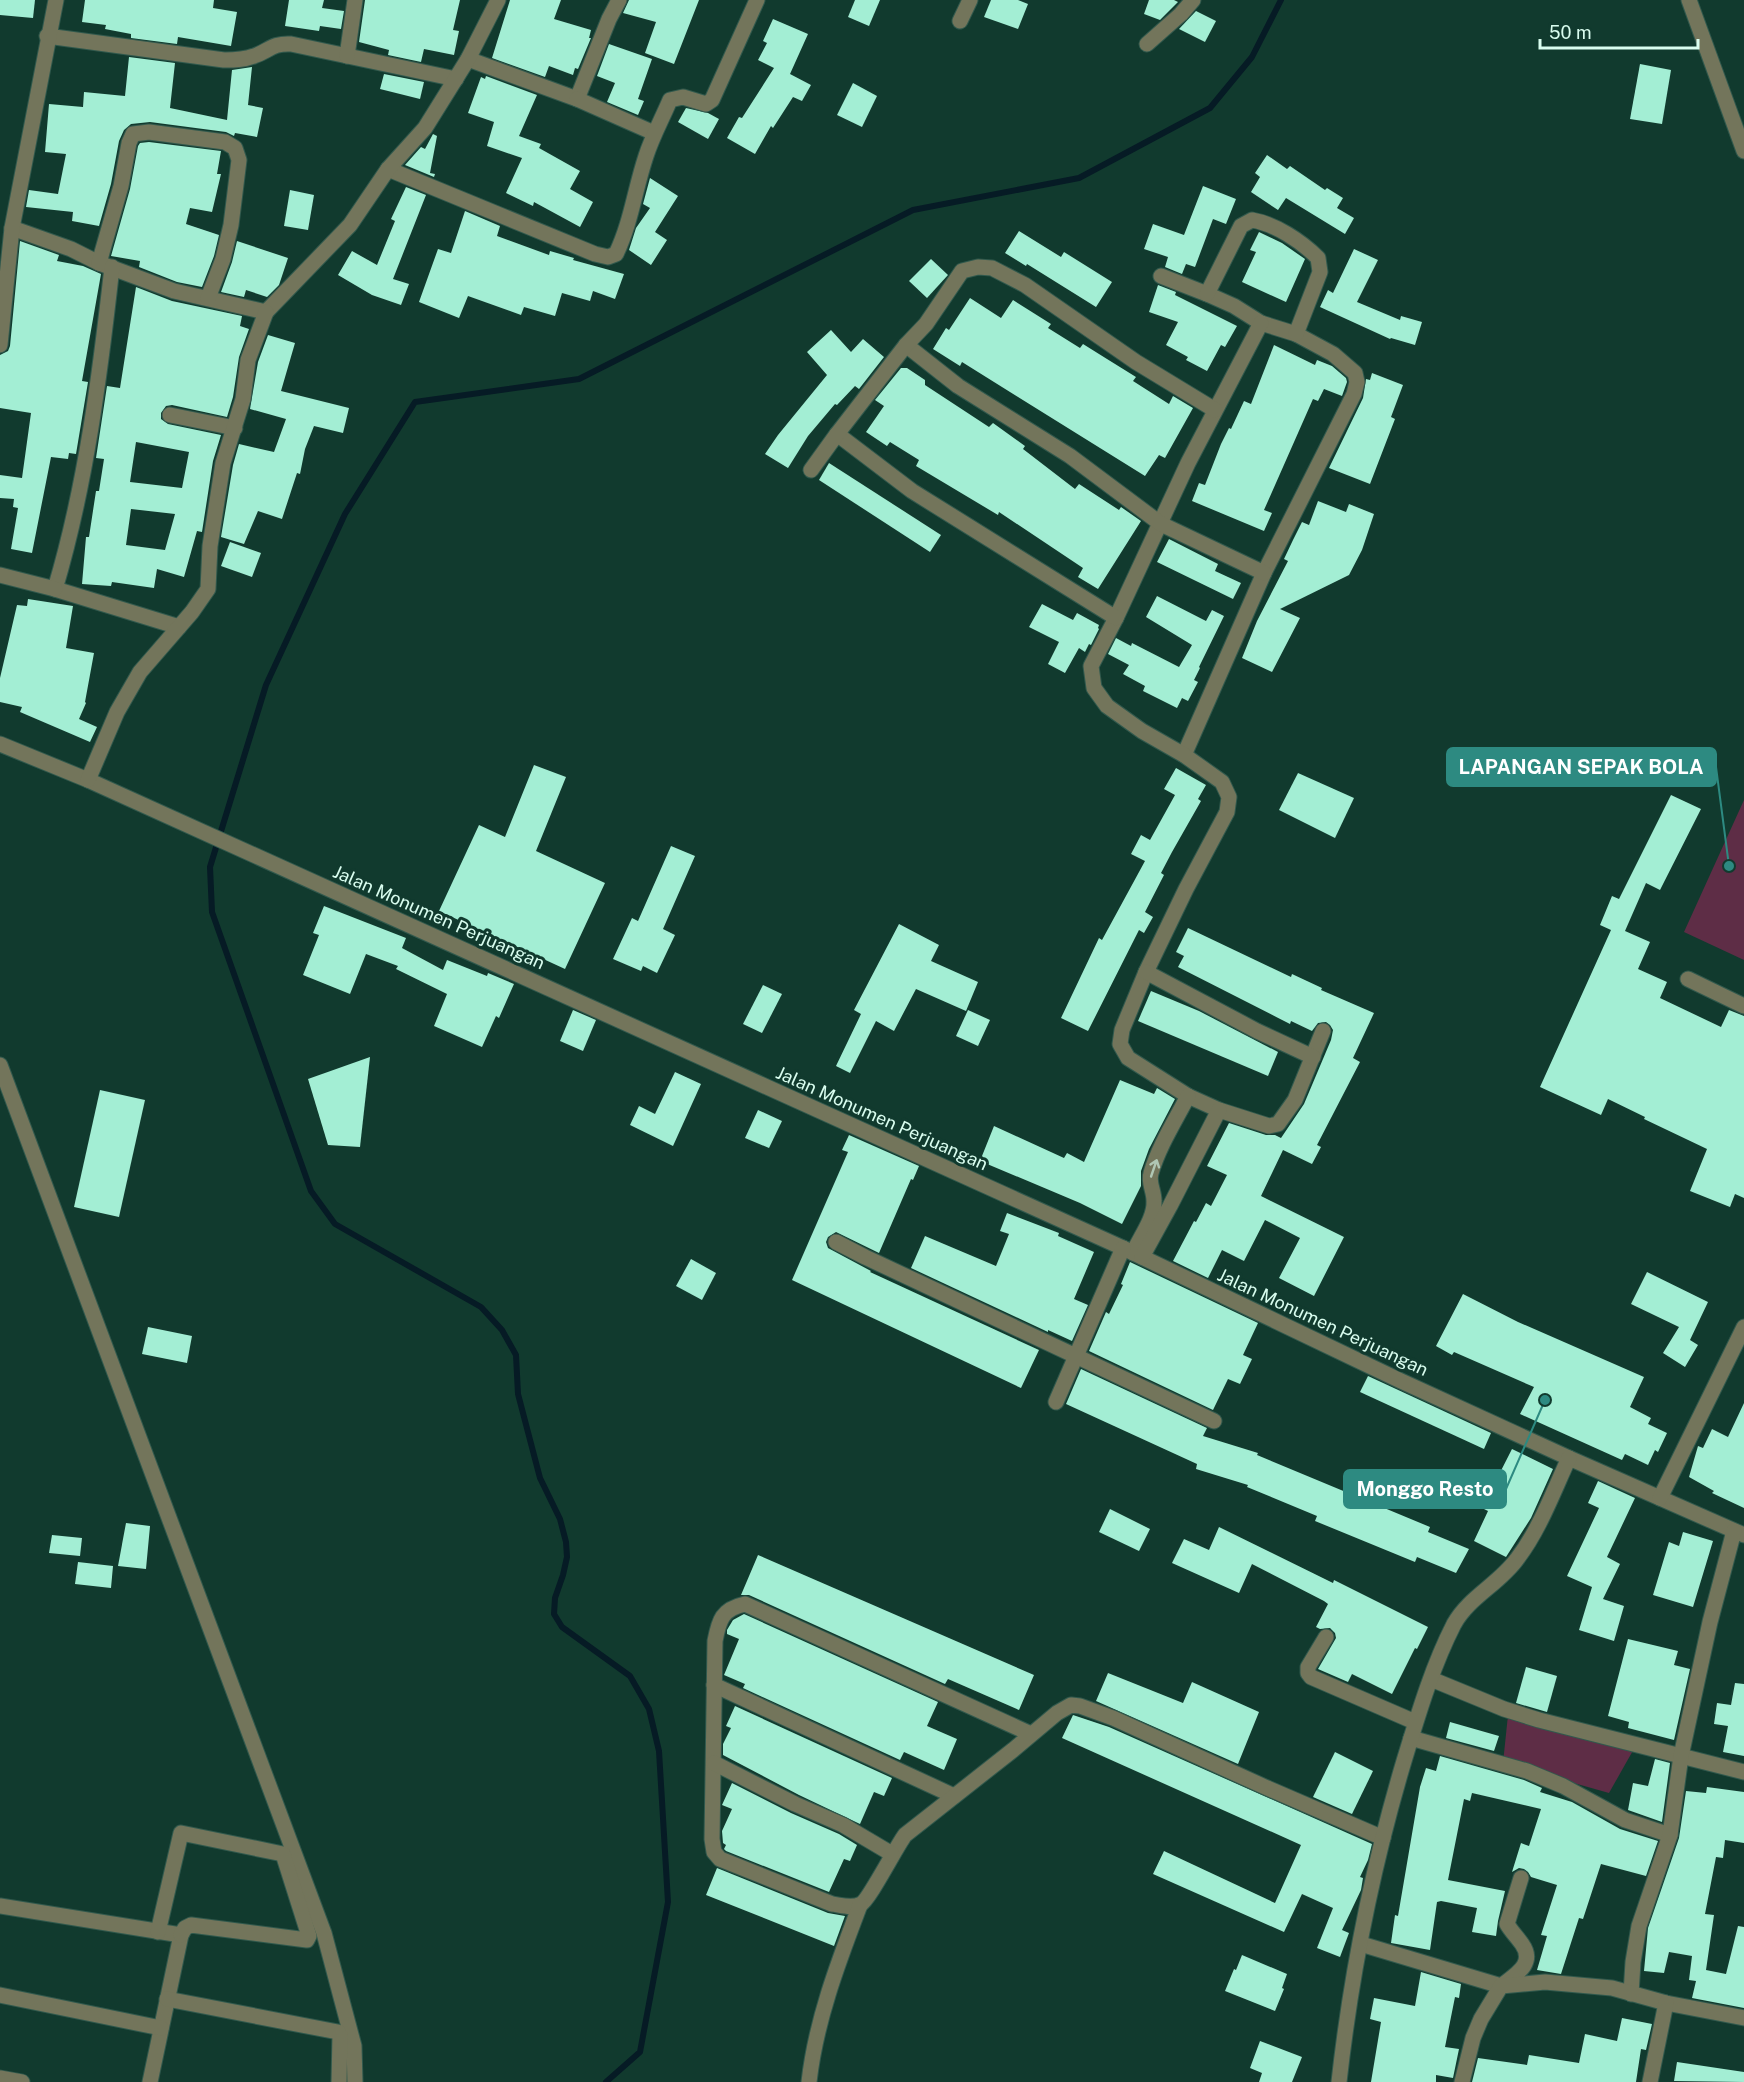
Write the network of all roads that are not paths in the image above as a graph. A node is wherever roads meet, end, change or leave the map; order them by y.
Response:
1 (56, 0) edge
2 (355, 0) edge
3 (498, 0) edge
4 (619, 0) edge
5 (757, 0) edge
6 (970, 0) edge
7 (1193, 0) edge
8 (1689, 0) edge
9 (960, 21) dead end
10 (47, 36) junction
11 (1147, 44) dead end
12 (347, 56) junction
13 (468, 59) junction
14 (456, 79) junction
15 (577, 99) junction
16 (654, 133) junction
17 (1744, 151) edge
18 (388, 169) junction
19 (12, 228) junction
20 (106, 265) junction
21 (1161, 276) dead end
22 (1208, 294) junction
23 (208, 298) junction
24 (266, 312) junction
25 (1261, 323) junction
26 (1296, 334) junction
27 (0, 345) edge
28 (906, 345) junction
29 (1215, 410) junction
30 (170, 415) dead end
31 (235, 428) junction
32 (837, 434) junction
33 (811, 470) dead end
34 (1161, 524) junction
35 (1263, 573) junction
36 (0, 575) edge
37 (55, 589) junction
38 (1116, 618) junction
39 (179, 627) junction
40 (0, 744) edge
41 (1184, 755) junction
42 (88, 780) junction
43 (1146, 972) junction
44 (1688, 979) dead end
45 (1744, 1006) edge
46 (1323, 1031) dead end
47 (1313, 1057) junction
48 (0, 1065) edge
49 (1188, 1096) junction
50 (1219, 1110) junction
51 (836, 1242) dead end
52 (1133, 1252) junction
53 (1744, 1327) edge
54 (1075, 1356) junction
55 (1056, 1402) dead end
56 (1214, 1420) dead end
57 (1569, 1458) junction
58 (1660, 1498) junction
59 (1739, 1533) edge
60 (1326, 1637) dead end
61 (1431, 1678) junction
62 (714, 1685) junction
63 (1414, 1722) junction
64 (1031, 1734) junction
65 (1411, 1738) junction
66 (1681, 1756) junction
67 (714, 1763) junction
68 (1744, 1772) edge
69 (954, 1796) junction
70 (1670, 1835) junction
71 (1383, 1838) junction
72 (892, 1854) junction
73 (1521, 1878) dead end
74 (860, 1905) junction
75 (0, 1906) edge
76 (158, 1932) junction
77 (181, 1935) junction
78 (1361, 1944) junction
79 (1501, 1986) junction
80 (1631, 1994) junction
81 (0, 1995) edge
82 (167, 1999) junction
83 (1666, 2003) junction
84 (1744, 2018) edge
85 (161, 2028) junction
86 (0, 2078) edge
87 (155, 2081) edge
88 (22, 2082) edge
89 (339, 2082) edge
90 (355, 2082) edge
91 (809, 2082) edge
92 (1339, 2082) edge
93 (1462, 2082) edge
94 (1650, 2082) edge

1 - 10 street
2 - 12 street
3 - 13 street
4 - 15 street
5 - 16 street
6 - 9 street
7 - 11 street
8 - 17 street
10 - 12 street
10 - 19 street
12 - 14 street
13 - 14 street
13 - 15 street
14 - 18 street
15 - 16 street
16 - 18 street
18 - 24 street
19 - 20 street
19 - 27 street
20 - 23 street
20 - 23 street
20 - 37 street
21 - 22 street
22 - 25 street
22 - 26 street
23 - 24 street
24 - 31 street
25 - 26 street
25 - 29 street
26 - 35 street
28 - 29 street
28 - 32 street
28 - 34 street
29 - 34 street
30 - 31 street
31 - 39 street
32 - 33 street
32 - 38 street
34 - 35 street
34 - 38 street
35 - 41 street
36 - 37 street
37 - 39 street
38 - 41 street
39 - 42 street
40 - 42 street, Jalan Monumen Perjuangan
41 - 43 street
42 - 52 street, Jalan Monumen Perjuangan
43 - 47 street
43 - 49 street
44 - 45 street
46 - 47 street
47 - 50 street
48 - 90 street
49 - 50 street
52 -> 49 street
50 - 52 street
51 - 54 street
52 - 54 street
52 - 57 street, Jalan Monumen Perjuangan
53 - 58 street
54 - 55 street
54 - 56 street
57 - 58 street, Jalan Monumen Perjuangan
57 - 61 street
58 - 59 street, Jalan Monumen Perjuangan
59 - 66 street
60 - 63 street
61 - 63 street
61 - 66 street
62 - 64 street
62 - 67 street
62 - 69 street
63 - 65 street
64 - 69 street
64 - 71 street
65 - 70 street
65 - 71 street
66 - 68 street
66 - 70 street
67 - 72 street
67 - 74 street
69 - 72 street
70 - 80 street
71 - 78 street
72 - 74 street
73 - 79 street
74 - 91 street
75 - 76 street
76 - 77 street
76 - 77 street
77 - 82 street
78 - 79 street
78 - 92 street
79 - 80 street
79 - 93 street
80 - 83 street
81 - 85 street
82 - 85 street
82 - 89 street
83 - 84 street
83 - 94 street
85 - 87 street
86 - 88 street

